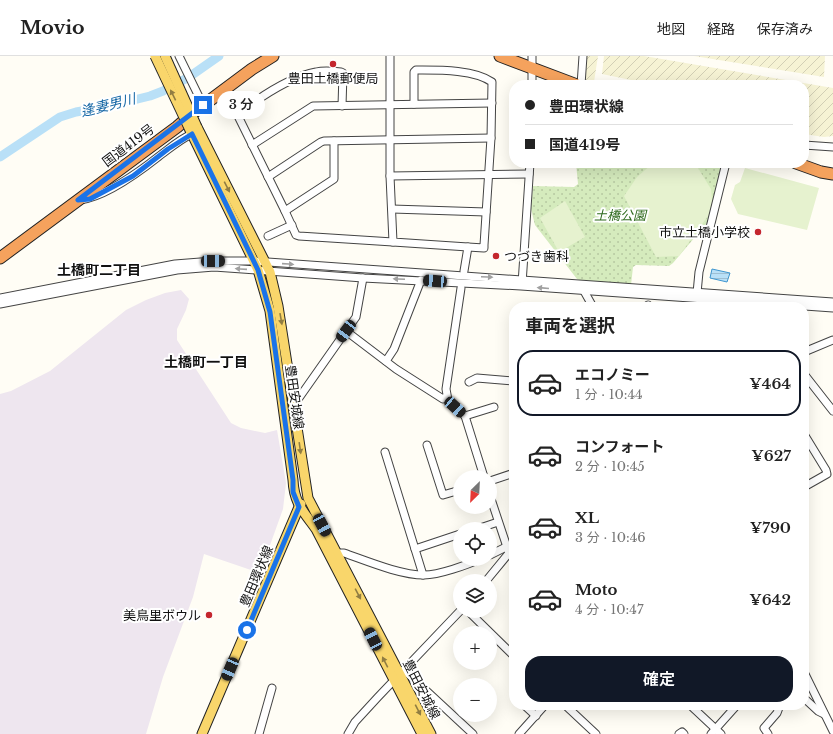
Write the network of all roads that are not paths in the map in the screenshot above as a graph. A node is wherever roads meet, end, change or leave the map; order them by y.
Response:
1 (155, 56) edge
2 (165, 56) edge
3 (179, 56) edge
4 (273, 56) edge
5 (390, 56) edge
6 (500, 56) edge
7 (532, 56) edge
8 (583, 56) edge
9 (532, 68) junction
10 (532, 80) edge
11 (564, 80) edge
12 (581, 80) edge
13 (492, 103) junction
14 (414, 104) junction
15 (203, 105) junction
16 (390, 105) junction
17 (342, 106) junction
18 (193, 130) junction
19 (491, 138) junction
20 (390, 140) junction
21 (334, 141) junction
22 (809, 145) edge
23 (252, 146) junction
24 (833, 147) edge
25 (530, 168) edge
26 (725, 168) edge
27 (809, 168) edge
28 (488, 174) junction
29 (529, 174) junction
30 (833, 174) edge
31 (390, 176) junction
32 (268, 177) junction
33 (78, 200) junction
34 (392, 209) junction
35 (285, 211) junction
36 (486, 212) junction
37 (292, 225) junction
38 (268, 236) dead end
39 (392, 242) junction
40 (468, 247) junction
41 (0, 258) edge
42 (253, 261) junction
43 (266, 263) junction
44 (258, 270) junction
45 (464, 271) dead end
46 (270, 272) junction
47 (363, 278) junction
48 (421, 280) junction
49 (522, 283) junction
50 (461, 288) dead end
51 (584, 291) junction
52 (697, 293) junction
53 (0, 298) edge
54 (590, 302) edge
55 (745, 302) edge
56 (833, 302) edge
57 (0, 304) edge
58 (809, 306) edge
59 (833, 308) edge
60 (346, 331) junction
61 (833, 340) edge
62 (809, 350) edge
63 (386, 361) junction
64 (809, 380) edge
65 (509, 381) edge
66 (469, 382) dead end
67 (446, 397) junction
68 (294, 405) junction
69 (494, 407) dead end
70 (833, 411) edge
71 (465, 416) junction
72 (809, 442) edge
73 (427, 445) dead end
74 (385, 452) dead end
75 (482, 470) edge
76 (509, 474) edge
77 (497, 478) edge
78 (809, 483) edge
79 (453, 492) edge
80 (308, 498) junction
81 (299, 507) junction
82 (496, 514) edge
83 (498, 522) joint
84 (453, 536) edge
85 (415, 548) junction
86 (507, 550) junction
87 (337, 553) junction
88 (497, 553) edge
89 (460, 566) edge
90 (491, 574) edge
91 (423, 575) junction
92 (453, 618) edge
93 (475, 618) edge
94 (509, 651) edge
95 (399, 675) junction
96 (809, 682) edge
97 (272, 688) dead end
98 (809, 703) edge
99 (529, 710) edge
100 (541, 710) edge
101 (570, 710) edge
102 (695, 710) edge
103 (733, 710) edge
104 (778, 710) edge
105 (825, 714) junction
106 (536, 716) junction
107 (833, 730) edge
108 (716, 732) edge
109 (202, 734) edge
110 (259, 734) edge
111 (348, 734) edge
112 (422, 734) edge
113 (430, 734) edge
114 (473, 734) edge
115 (519, 734) edge
116 (596, 734) edge
117 (679, 734) edge
118 (684, 734) edge
119 (768, 734) edge

18 -> 1 main road, 豊田安城線, bridge
2 - 18 main road, 豊田安城線, bridge
3 - 15 street
4 - 15 highway, 国道419号
5 - 16 street
6 - 9 highway
7 - 9 street
8 - 12 street
9 - 10 street
9 - 11 highway
13 - 14 street
13 - 14 street
13 - 19 street
14 - 16 street
15 - 33 highway, 国道419号
16 - 17 street
16 - 20 street
17 - 23 street
17 - 23 street
18 - 33 street
18 - 42 main road, 豊田安城線
18 -> 43 main road, 豊田安城線
19 - 20 street
19 - 28 street
20 - 21 street
20 - 31 street
21 - 32 street
21 - 35 street
22 - 24 street
23 - 32 street
25 - 29 street
26 - 52 street
27 - 30 highway
28 - 29 street
28 - 31 street
28 - 36 street
29 - 49 street
31 - 34 street
32 - 35 street
33 - 41 highway, 国道419号
34 - 36 street
34 - 39 street
35 - 37 street
36 - 40 street
37 - 38 street
37 - 39 street
39 - 40 street
40 - 45 street
42 - 43 street
42 - 44 main road, 豊田安城線
42 - 53 street
43 - 46 main road, 豊田安城線
43 -> 49 street
44 - 46 street
44 -> 57 street
44 - 81 main road, 豊田安城線
46 - 47 street
46 -> 68 main road, 豊田安城線
48 -> 47 street
47 - 60 street
48 - 49 street
48 - 63 street
51 -> 49 street
49 - 52 street
50 - 67 street
51 - 54 street
51 - 55 street
52 - 56 street
58 - 59 street
60 - 63 street
60 - 68 street
61 - 62 street
63 - 67 street
64 - 70 street
65 - 66 street
67 - 71 street
68 -> 80 main road, 豊田安城線
69 - 71 street
71 - 75 street
72 - 78 street
73 - 79 street
74 - 85 street
76 - 77 street
80 - 81 main road, 豊田環状線
80 - 87 main road, 豊田安城線
95 -> 81 main road, 豊田安城線
81 - 109 main road, 豊田環状線
82 - 83 street
83 - 86 street
84 - 85 street
85 - 91 street
86 - 88 street
86 - 90 street
87 - 91 street
87 -> 95 main road, 豊田安城線
89 - 91 street
92 - 95 street
93 - 94 street
95 - 111 street
95 - 112 main road, 豊田安城線
95 -> 113 main road, 豊田安城線
95 - 114 street
96 - 105 street
97 - 110 street
98 - 105 street
99 - 106 street
100 - 106 street
101 - 116 street
102 - 108 street
103 - 108 street
104 - 119 street
105 - 107 street
106 - 115 street
117 - 118 street

